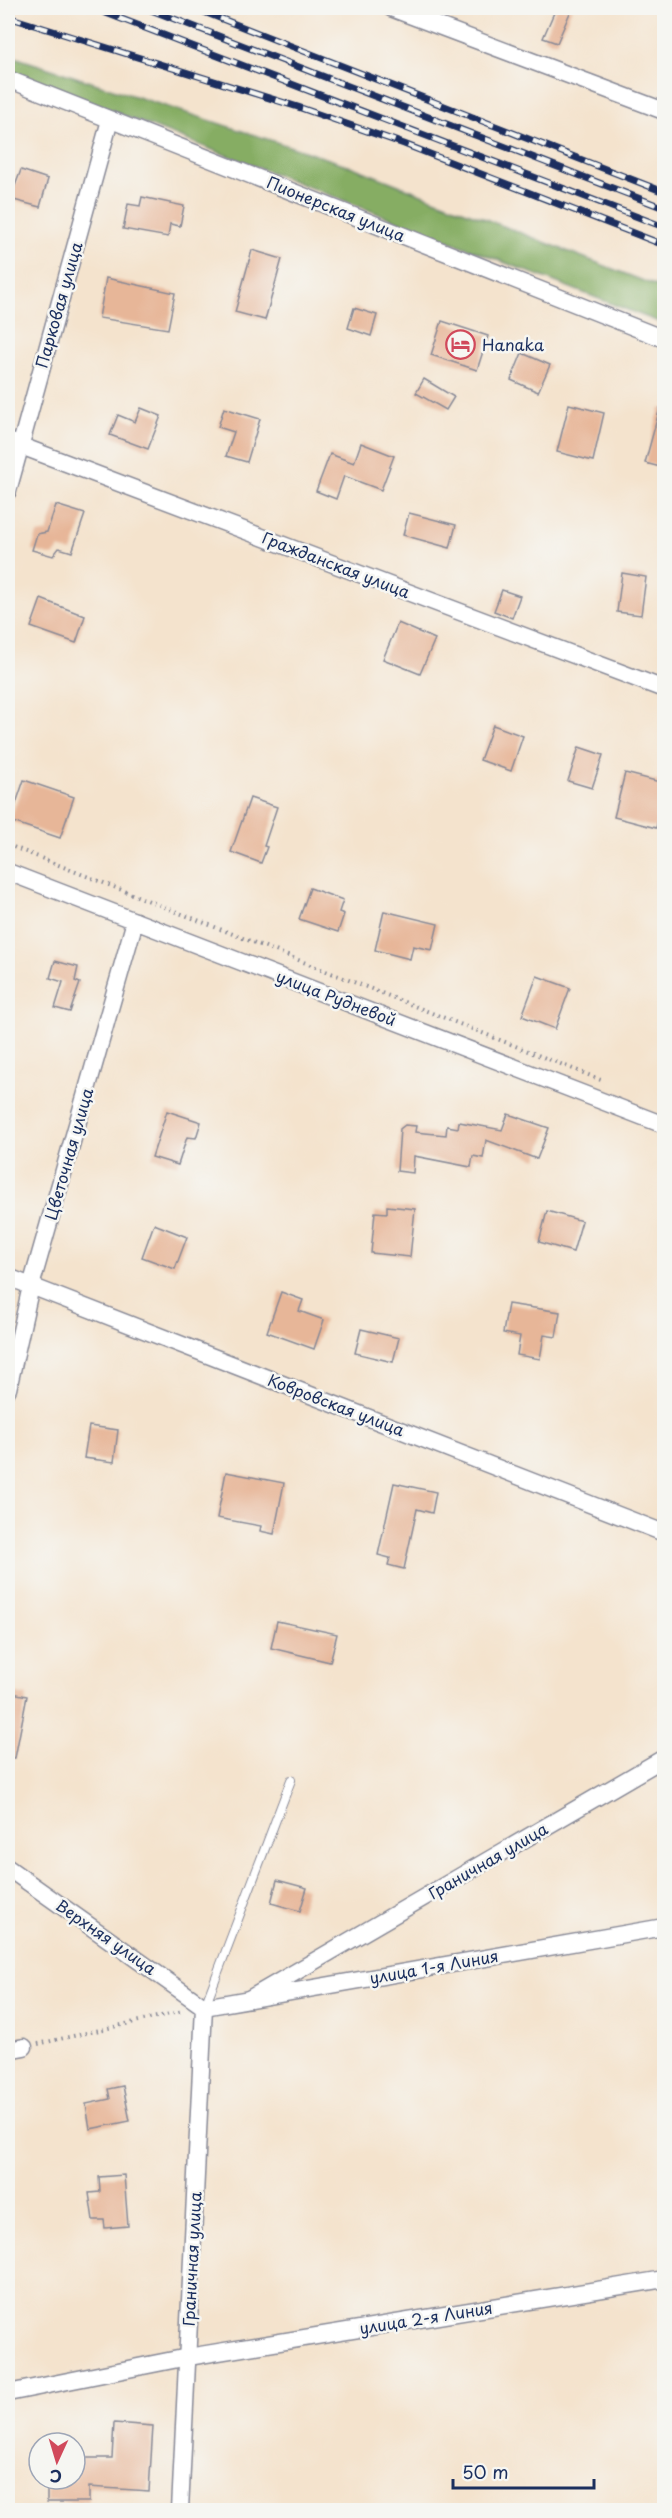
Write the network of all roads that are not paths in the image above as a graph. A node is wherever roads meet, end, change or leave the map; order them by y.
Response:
1 (391, 8) edge
2 (8, 80) edge
3 (664, 111) edge
4 (110, 120) junction
5 (664, 339) edge
6 (14, 443) edge
7 (8, 491) edge
8 (664, 689) edge
9 (8, 872) edge
10 (135, 921) junction
11 (664, 1125) edge
12 (8, 1277) edge
13 (31, 1286) junction
14 (8, 1389) edge
15 (664, 1533) edge
16 (664, 1758) edge
17 (291, 1780) dead end
18 (8, 1868) edge
19 (664, 1927) edge
20 (249, 1999) junction
21 (204, 2007) junction
22 (664, 2279) edge
23 (188, 2357) junction
24 (8, 2393) edge
25 (180, 2511) edge

1 - 3 street
2 - 4 street, Пионерская улица
4 - 5 street, Пионерская улица
4 - 6 street, Парковая улица
6 - 7 street, Парковая улица
6 - 8 street, Гражданская улица
9 - 10 street, улица Рудневой
10 - 11 street, улица Рудневой
10 - 13 street, Цветочная улица
12 - 13 street, Ковровская улица
13 - 14 street, Цветочная улица
13 - 15 street, Ковровская улица
16 - 20 street, Граничная улица
17 - 21 lane
18 - 21 street, Верхняя улица
19 - 20 street, улица 1-я Линия
20 - 21 street, улица 1-я Линия
21 - 23 street, Граничная улица
22 - 23 street, улица 2-я Линия
23 - 24 street, улица 2-я Линия
23 - 25 street, Граничная улица

